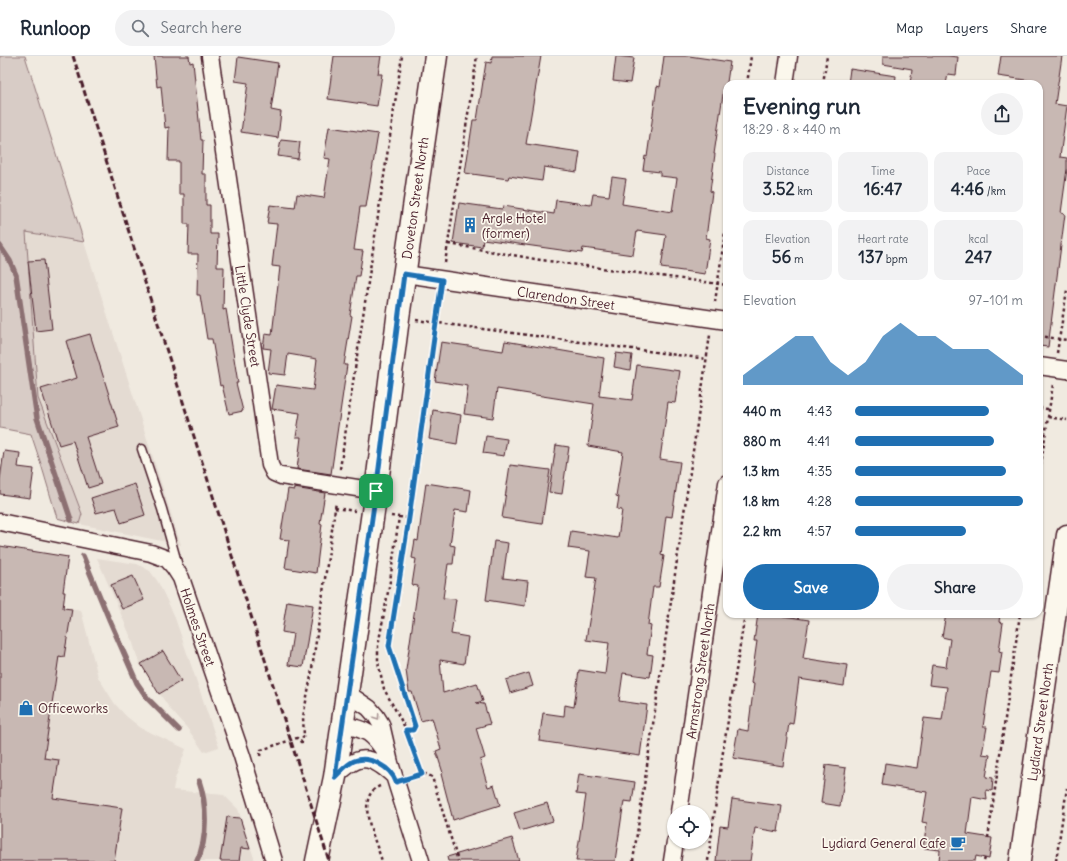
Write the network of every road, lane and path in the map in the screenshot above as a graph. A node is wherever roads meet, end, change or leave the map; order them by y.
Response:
1 (210, 56) edge
2 (402, 56) edge
3 (436, 56) edge
4 (477, 56) edge
5 (751, 56) edge
6 (789, 56) edge
7 (827, 56) edge
8 (748, 80) edge
9 (786, 80) edge
10 (824, 80) edge
11 (449, 244) junction
12 (723, 246) edge
13 (404, 274) junction
14 (442, 280) junction
15 (717, 284) junction
16 (723, 285) edge
17 (1067, 290) edge
18 (398, 318) junction
19 (723, 320) edge
20 (436, 322) junction
21 (1043, 337) edge
22 (1059, 339) junction
23 (1067, 340) edge
24 (1043, 367) edge
25 (1067, 370) edge
26 (1043, 408) edge
27 (1048, 417) junction
28 (1067, 420) edge
29 (142, 448) dead end
30 (1043, 450) edge
31 (338, 485) junction
32 (376, 491) junction
33 (723, 510) edge
34 (357, 511) dead end
35 (384, 515) dead end
36 (399, 517) junction
37 (409, 518) junction
38 (0, 522) edge
39 (1067, 535) edge
40 (181, 578) junction
41 (744, 618) edge
42 (1019, 618) edge
43 (347, 693) junction
44 (342, 725) junction
45 (406, 730) junction
46 (258, 756) dead end
47 (393, 774) junction
48 (422, 774) junction
49 (335, 777) junction
50 (1067, 788) edge
51 (680, 805) edge
52 (988, 838) dead end
53 (674, 849) edge
54 (274, 861) edge
55 (317, 861) edge
56 (382, 861) edge
57 (421, 861) edge
58 (458, 861) edge
59 (633, 861) edge
60 (672, 861) edge
61 (708, 861) edge
62 (1020, 861) edge
63 (1056, 861) edge

1 - 31 street, Little Clyde Street
2 - 31 path
3 - 13 main road, Doveton Street North
4 - 11 path
5 - 8 path
6 - 9 street
7 - 10 path
11 - 14 path
11 - 15 path
12 - 15 path
13 - 14 street, Clarendon Street
13 - 18 main road, Doveton Street North
14 - 19 street, Clarendon Street
14 - 20 path
15 - 16 path
17 - 22 path
18 - 20 path
18 - 32 main road, Doveton Street North
20 - 37 path
20 - 59 path
21 - 22 path
22 - 23 path
24 - 25 street
26 - 27 path
27 - 28 path
27 - 30 path
29 - 40 lane
31 - 32 street, Little Clyde Street
32 - 43 main road, Doveton Street North
33 - 51 street, Armstrong Street North
34 - 46 path
35 - 36 path
36 - 37 path
36 - 45 path
37 - 45 path
38 - 40 street, Holmes Street
39 - 62 street, Lydiard Street North
40 - 54 street, Holmes Street
41 - 61 path
42 - 52 path
43 - 44 main road, Doveton Street North
43 -> 47 street
44 - 47 street
44 - 49 main road, Doveton Street North
45 - 48 path
47 - 48 path
47 - 49 street
47 - 56 path
47 - 57 street
48 - 58 path
49 - 55 main road, Doveton Street North
50 - 63 path
53 - 60 street

